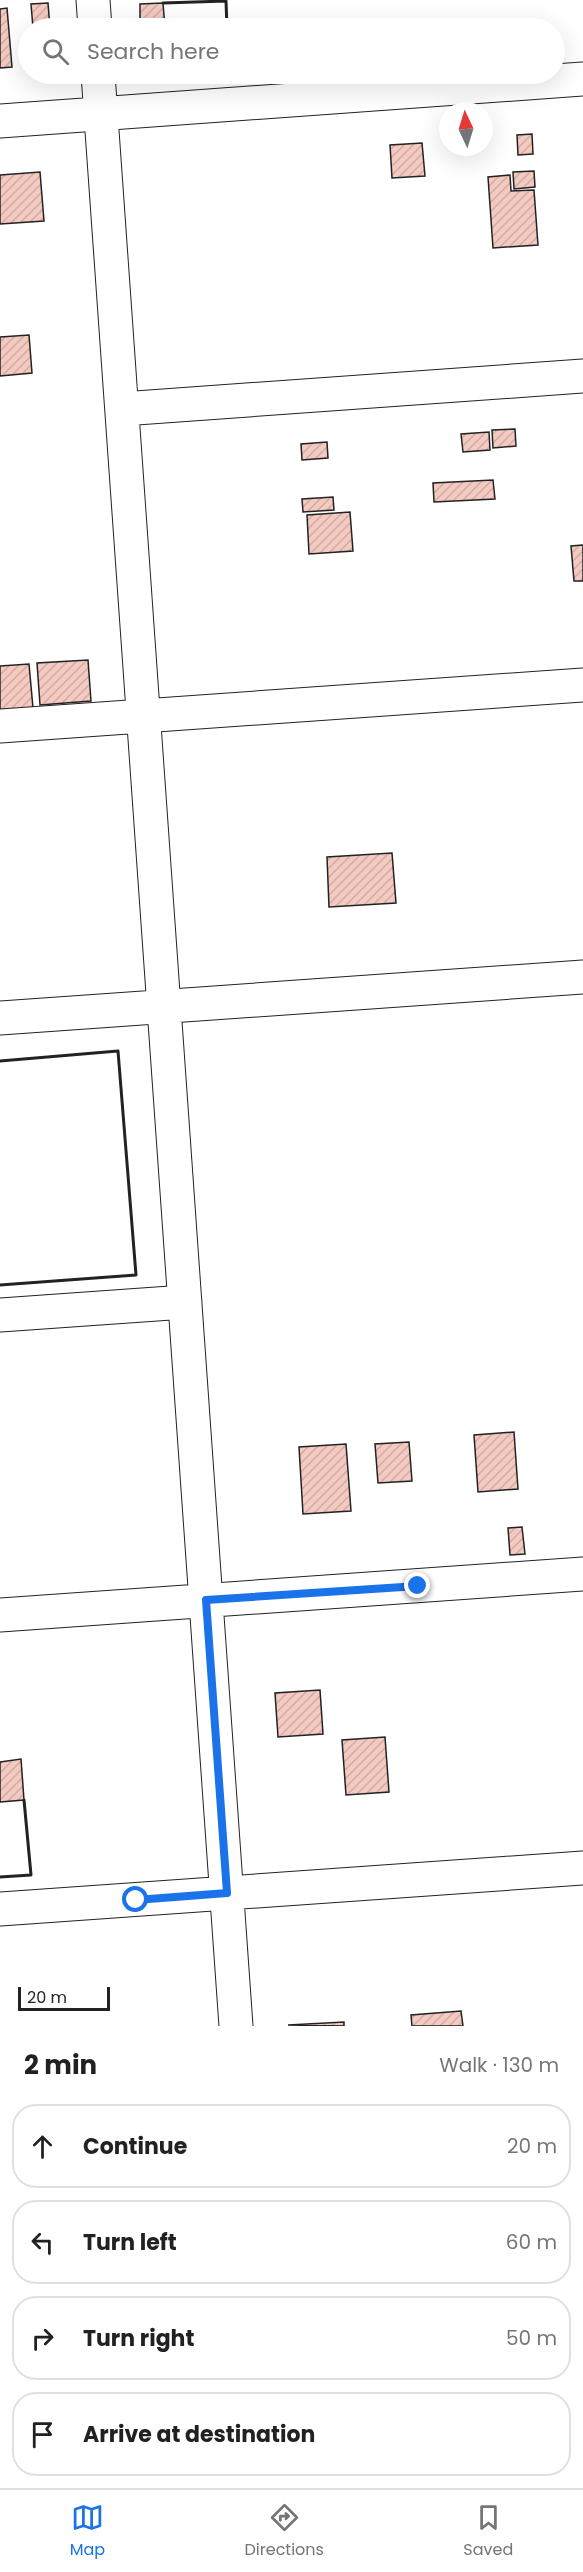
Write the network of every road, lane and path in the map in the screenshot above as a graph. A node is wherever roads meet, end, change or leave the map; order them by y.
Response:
1 (93, 0) edge
2 (94, 18) edge
3 (583, 80) edge
4 (565, 81) edge
5 (99, 84) edge
6 (526, 84) edge
7 (101, 114) junction
8 (0, 121) edge
9 (583, 376) edge
10 (122, 409) junction
11 (583, 685) edge
12 (143, 716) junction
13 (0, 726) edge
14 (583, 977) edge
15 (164, 1006) junction
16 (0, 1018) edge
17 (185, 1302) junction
18 (0, 1315) edge
19 (583, 1574) edge
20 (206, 1600) junction
21 (0, 1615) edge
22 (583, 1868) edge
23 (227, 1893) junction
24 (0, 1910) edge
25 (236, 2026) edge

1 - 2 street
3 - 4 street
5 - 7 street
6 - 7 street
7 - 8 street
7 - 10 street
9 - 10 street
10 - 12 street
11 - 12 street
12 - 13 street
12 - 15 street
14 - 15 street
15 - 16 street
15 - 17 street
17 - 18 street
17 - 20 street
19 - 20 street
20 - 21 street
20 - 23 street
22 - 23 street
23 - 24 street
23 - 25 street

